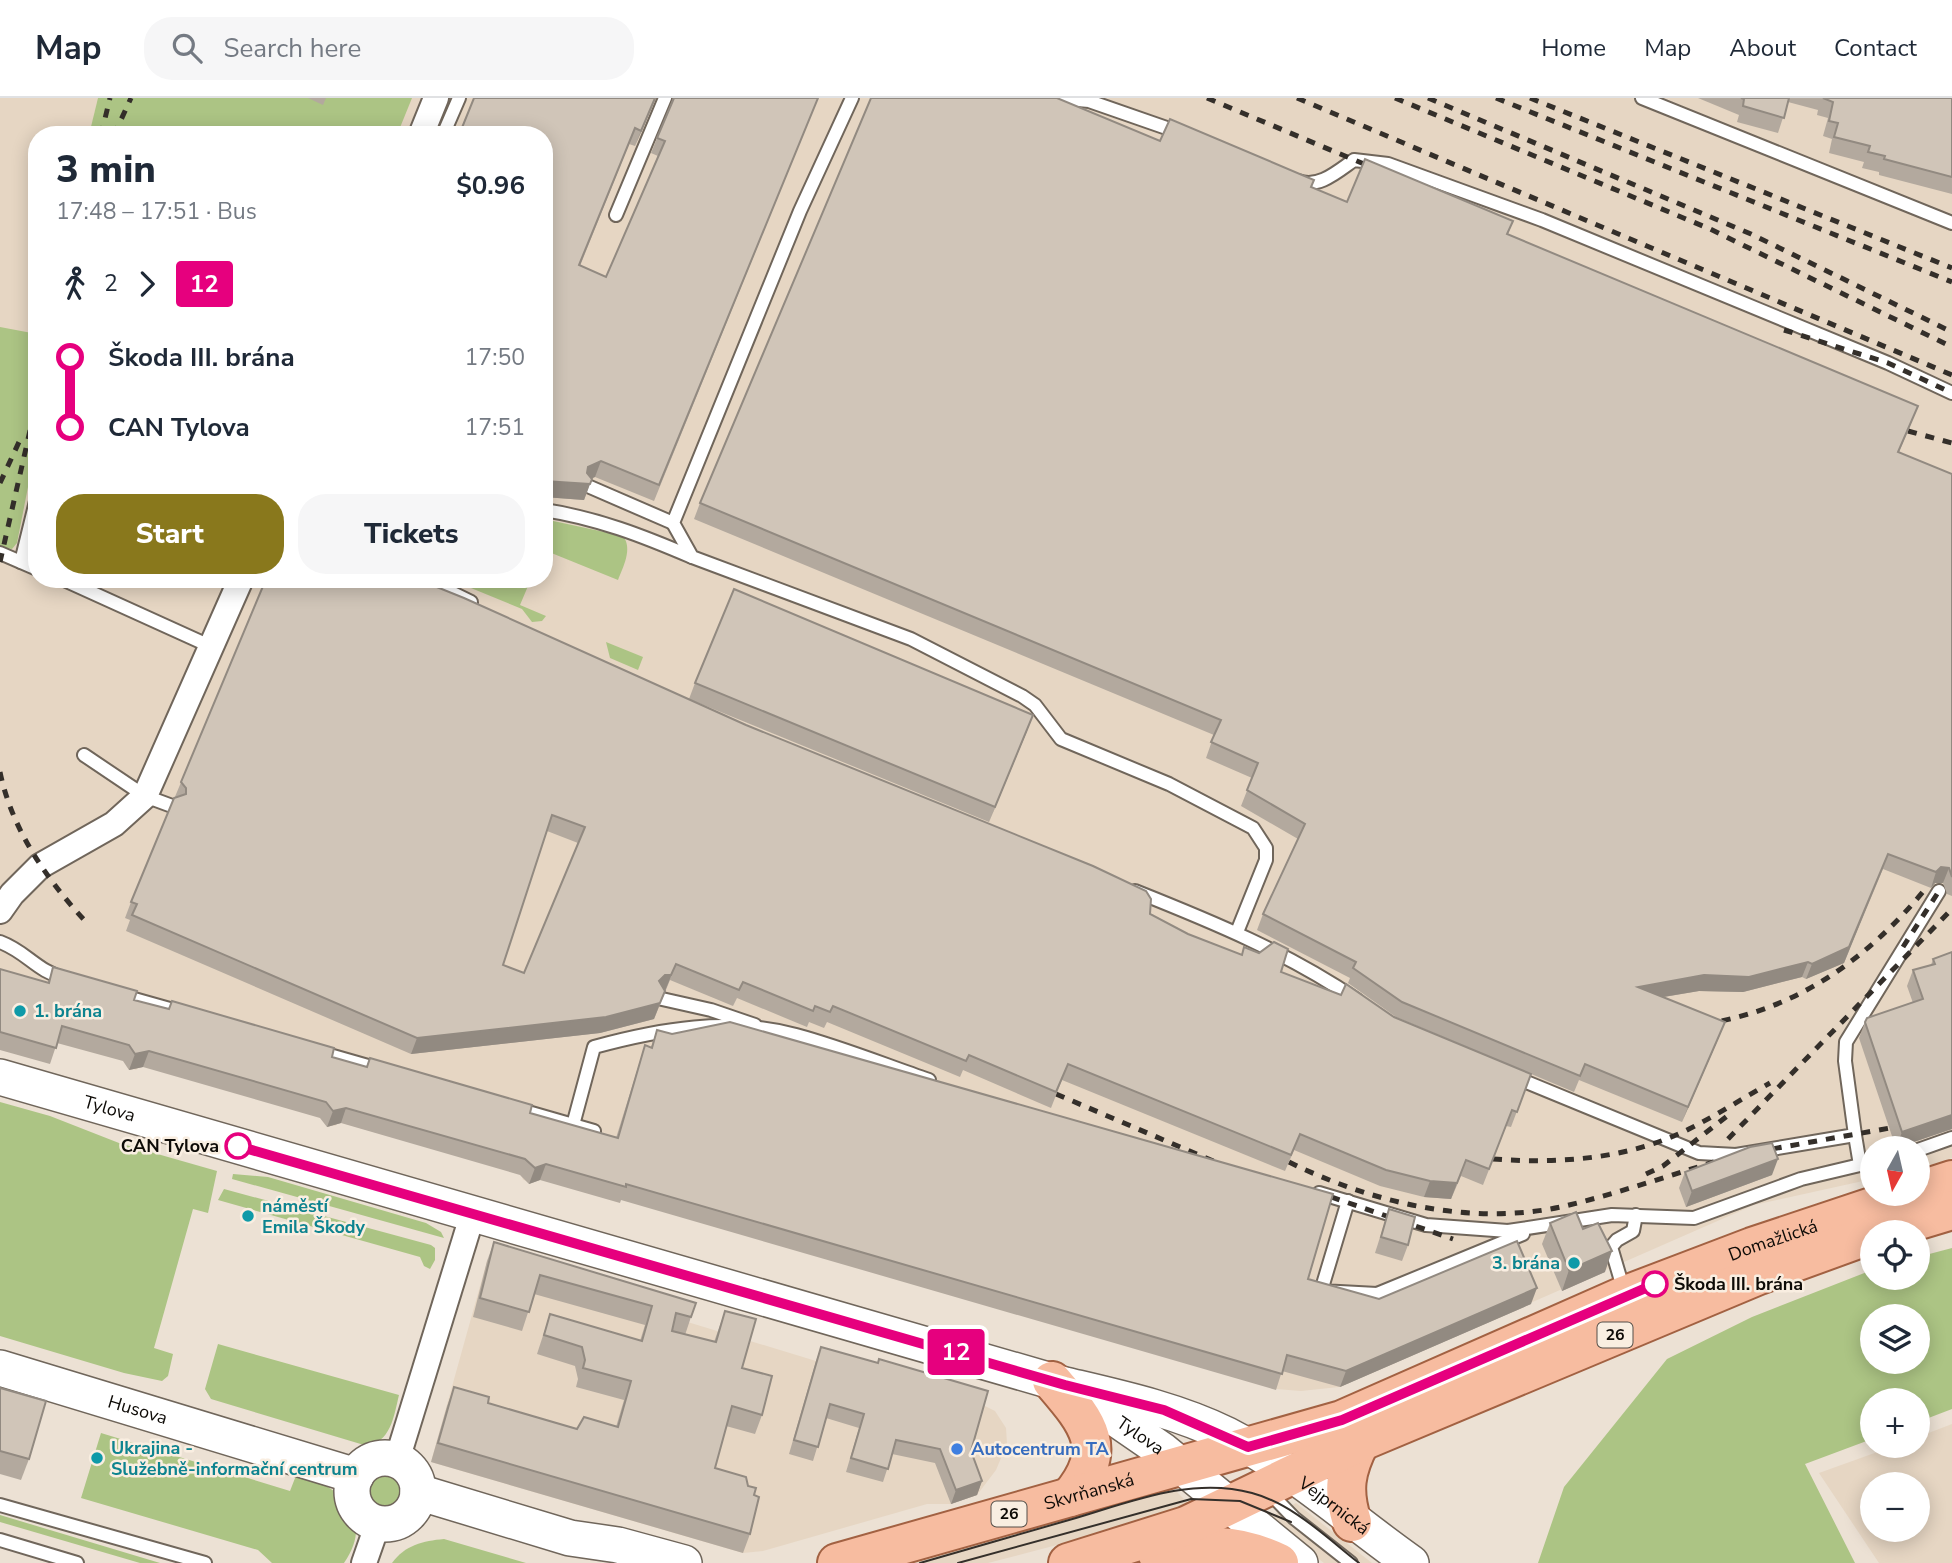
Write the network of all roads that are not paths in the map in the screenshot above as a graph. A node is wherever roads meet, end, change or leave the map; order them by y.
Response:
1 (436, 98) edge
2 (458, 98) edge
3 (665, 98) edge
4 (852, 98) edge
5 (1056, 98) edge
6 (1642, 98) edge
7 (425, 126) edge
8 (447, 126) edge
9 (1196, 140) edge
10 (1286, 177) edge
11 (617, 215) dead end
12 (1952, 223) edge
13 (1952, 393) edge
14 (590, 487) edge
15 (553, 511) edge
16 (673, 523) junction
17 (28, 536) edge
18 (0, 552) edge
19 (692, 558) junction
20 (22, 562) junction
21 (28, 565) edge
22 (82, 588) edge
23 (237, 588) edge
24 (443, 588) edge
25 (485, 608) edge
26 (212, 648) junction
27 (84, 755) dead end
28 (145, 796) junction
29 (172, 806) edge
30 (1122, 886) edge
31 (1939, 891) dead end
32 (4, 895) edge
33 (1237, 932) junction
34 (0, 942) edge
35 (81, 984) edge
36 (108, 991) edge
37 (662, 999) edge
38 (1370, 1010) edge
39 (201, 1018) edge
40 (772, 1030) junction
41 (307, 1048) edge
42 (1505, 1074) edge
43 (400, 1075) edge
44 (0, 1077) edge
45 (940, 1083) edge
46 (506, 1106) edge
47 (573, 1125) junction
48 (594, 1131) edge
49 (1855, 1135) junction
50 (1952, 1138) edge
51 (1930, 1146) edge
52 (1860, 1148) edge
53 (1860, 1165) edge
54 (1952, 1180) edge
55 (1302, 1187) edge
56 (1930, 1187) edge
57 (1348, 1201) junction
58 (1875, 1206) edge
59 (1952, 1210) edge
60 (473, 1213) junction
61 (1636, 1215) junction
62 (1919, 1220) edge
63 (1533, 1230) junction
64 (1860, 1238) edge
65 (1626, 1295) junction
66 (0, 1368) edge
67 (1058, 1383) junction
68 (1360, 1442) junction
69 (397, 1460) junction
70 (1181, 1466) junction
71 (1265, 1470) junction
72 (356, 1476) junction
73 (418, 1492) junction
74 (1070, 1497) junction
75 (0, 1505) edge
76 (1228, 1507) junction
77 (1352, 1522) junction
78 (379, 1523) junction
79 (0, 1540) edge
80 (581, 1550) edge
81 (77, 1563) edge
82 (205, 1563) edge
83 (364, 1563) edge
84 (684, 1563) edge
85 (837, 1563) edge
86 (1068, 1563) edge
87 (1090, 1563) edge
88 (1279, 1563) edge
89 (1300, 1563) edge
90 (1351, 1563) edge
91 (1411, 1563) edge

1 - 7 street
2 - 8 lane
3 - 11 lane
4 - 16 lane
5 - 9 lane
6 - 12 lane
10 - 13 lane
14 - 16 lane
15 - 19 lane
16 - 19 lane
17 - 20 lane
18 - 20 lane
19 - 33 lane
20 - 21 lane
22 - 26 lane
23 - 26 street
24 - 25 lane
26 - 28 street
27 - 28 lane
28 - 29 lane
28 - 32 street
30 - 33 lane
31 - 49 lane
33 - 38 lane
34 - 35 lane
36 - 39 lane
37 - 40 lane
40 - 45 lane
40 - 47 lane
41 - 43 lane
42 - 49 lane
44 - 60 street, Tylova
46 - 47 lane
47 - 48 lane
49 - 52 lane
50 - 51 lane
53 - 61 lane
54 - 56 main road
55 - 57 lane
57 - 63 lane
57 - 63 lane
58 - 65 main road, Domažlická / 26
59 - 62 main road
60 - 67 street, Tylova
60 - 69 street
61 - 63 lane
61 - 65 lane
64 - 68 main road, Domažlická / 26
65 - 71 main road, Domažlická / 26
66 - 72 street, Husova
67 - 70 street, Tylova
67 - 71 street, Tylova
67 - 74 main road
68 - 71 main road, Domažlická / 26
68 - 77 main road
69 - 72 street
69 - 73 street
70 - 71 main road, 26
70 - 74 main road, Skvrňanská / 26
70 - 76 street, Tylova
71 - 76 main road, 26
71 - 77 street, Vejprnická
71 - 90 lane, Vejprnická
72 - 78 street
73 - 78 street
73 - 80 street
74 - 85 main road, Skvrňanská / 26
75 - 82 lane
76 - 86 main road, 26
76 - 89 street
77 - 91 street, Vejprnická
78 - 83 street
79 - 81 lane
80 - 84 street
87 - 88 main road

